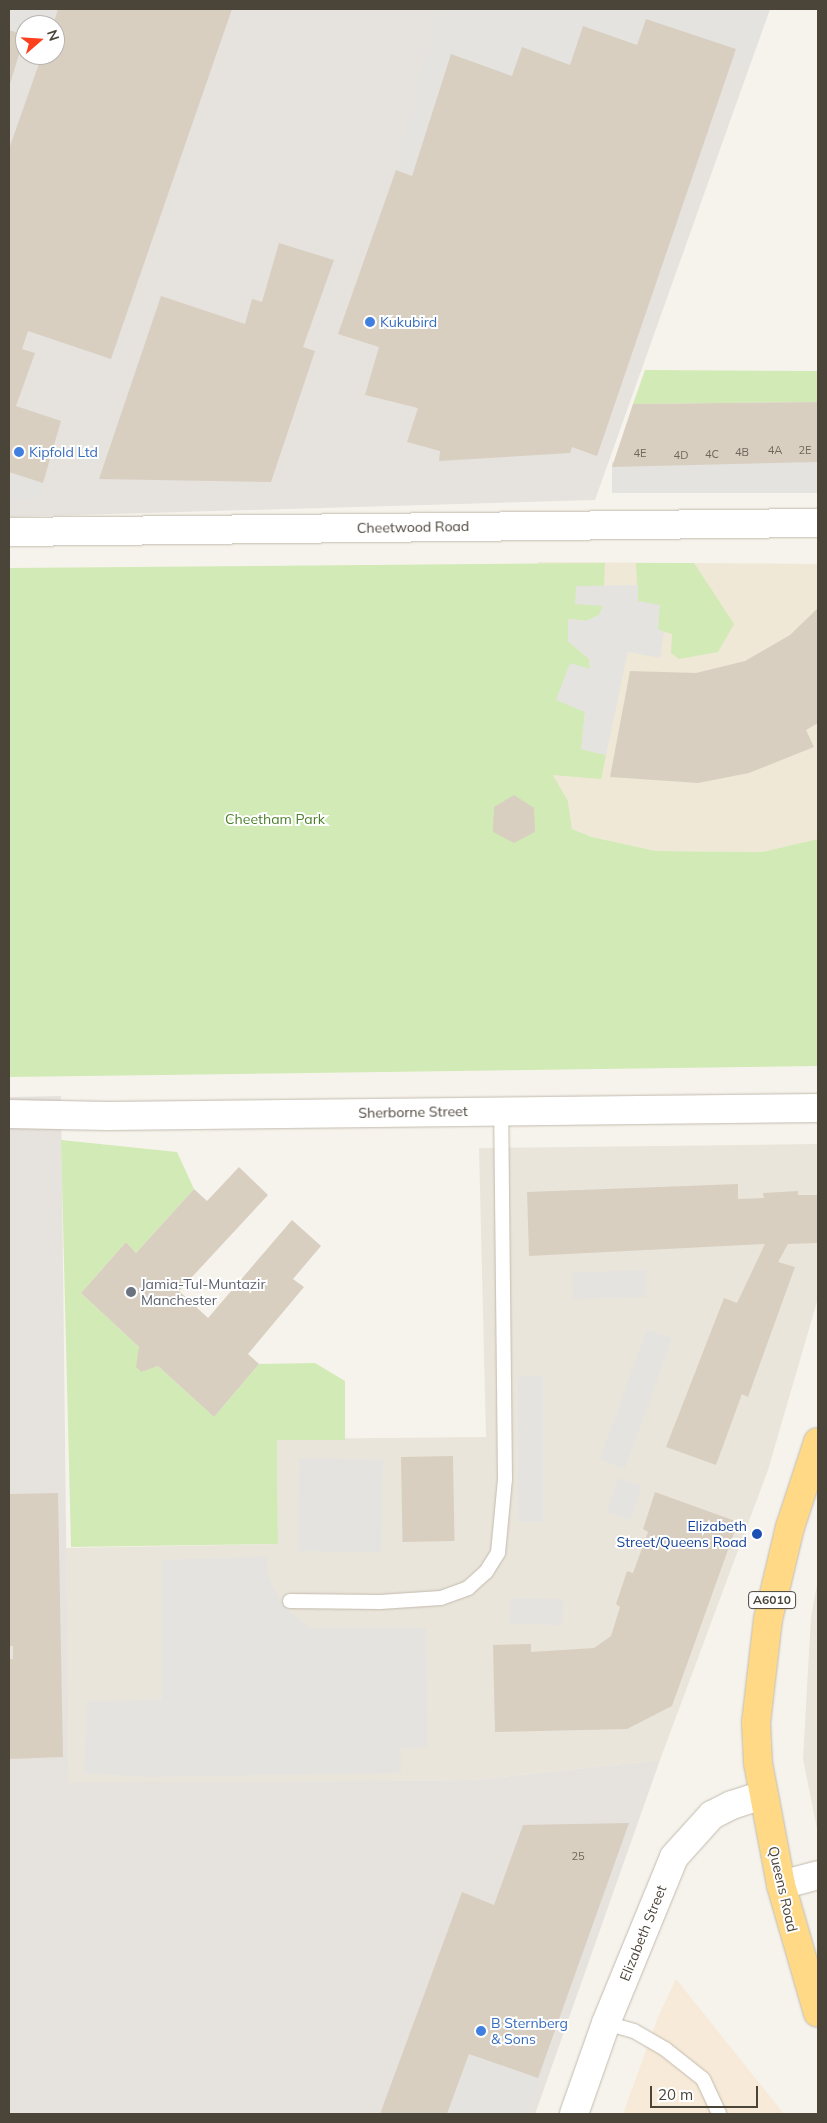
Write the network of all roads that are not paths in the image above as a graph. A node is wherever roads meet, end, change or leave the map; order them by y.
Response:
1 (818, 523) edge
2 (9, 532) edge
3 (818, 1108) edge
4 (501, 1111) junction
5 (9, 1114) edge
6 (818, 1442) edge
7 (290, 1601) dead end
8 (763, 1795) junction
9 (818, 1875) edge
10 (781, 1885) junction
11 (818, 2013) edge
12 (606, 2023) junction
13 (574, 2114) edge
14 (720, 2114) edge

1 - 2 street, Cheetwood Road
3 - 4 street, Sherborne Street
4 - 5 street, Sherborne Street
4 - 7 lane
6 - 8 highway, Queens Road / A6010
8 - 10 highway, Queens Road / A6010
8 - 12 street, Elizabeth Street
9 - 10 street
10 - 11 highway, Queens Road / A6010
12 - 13 street, Elizabeth Street
12 - 14 lane

